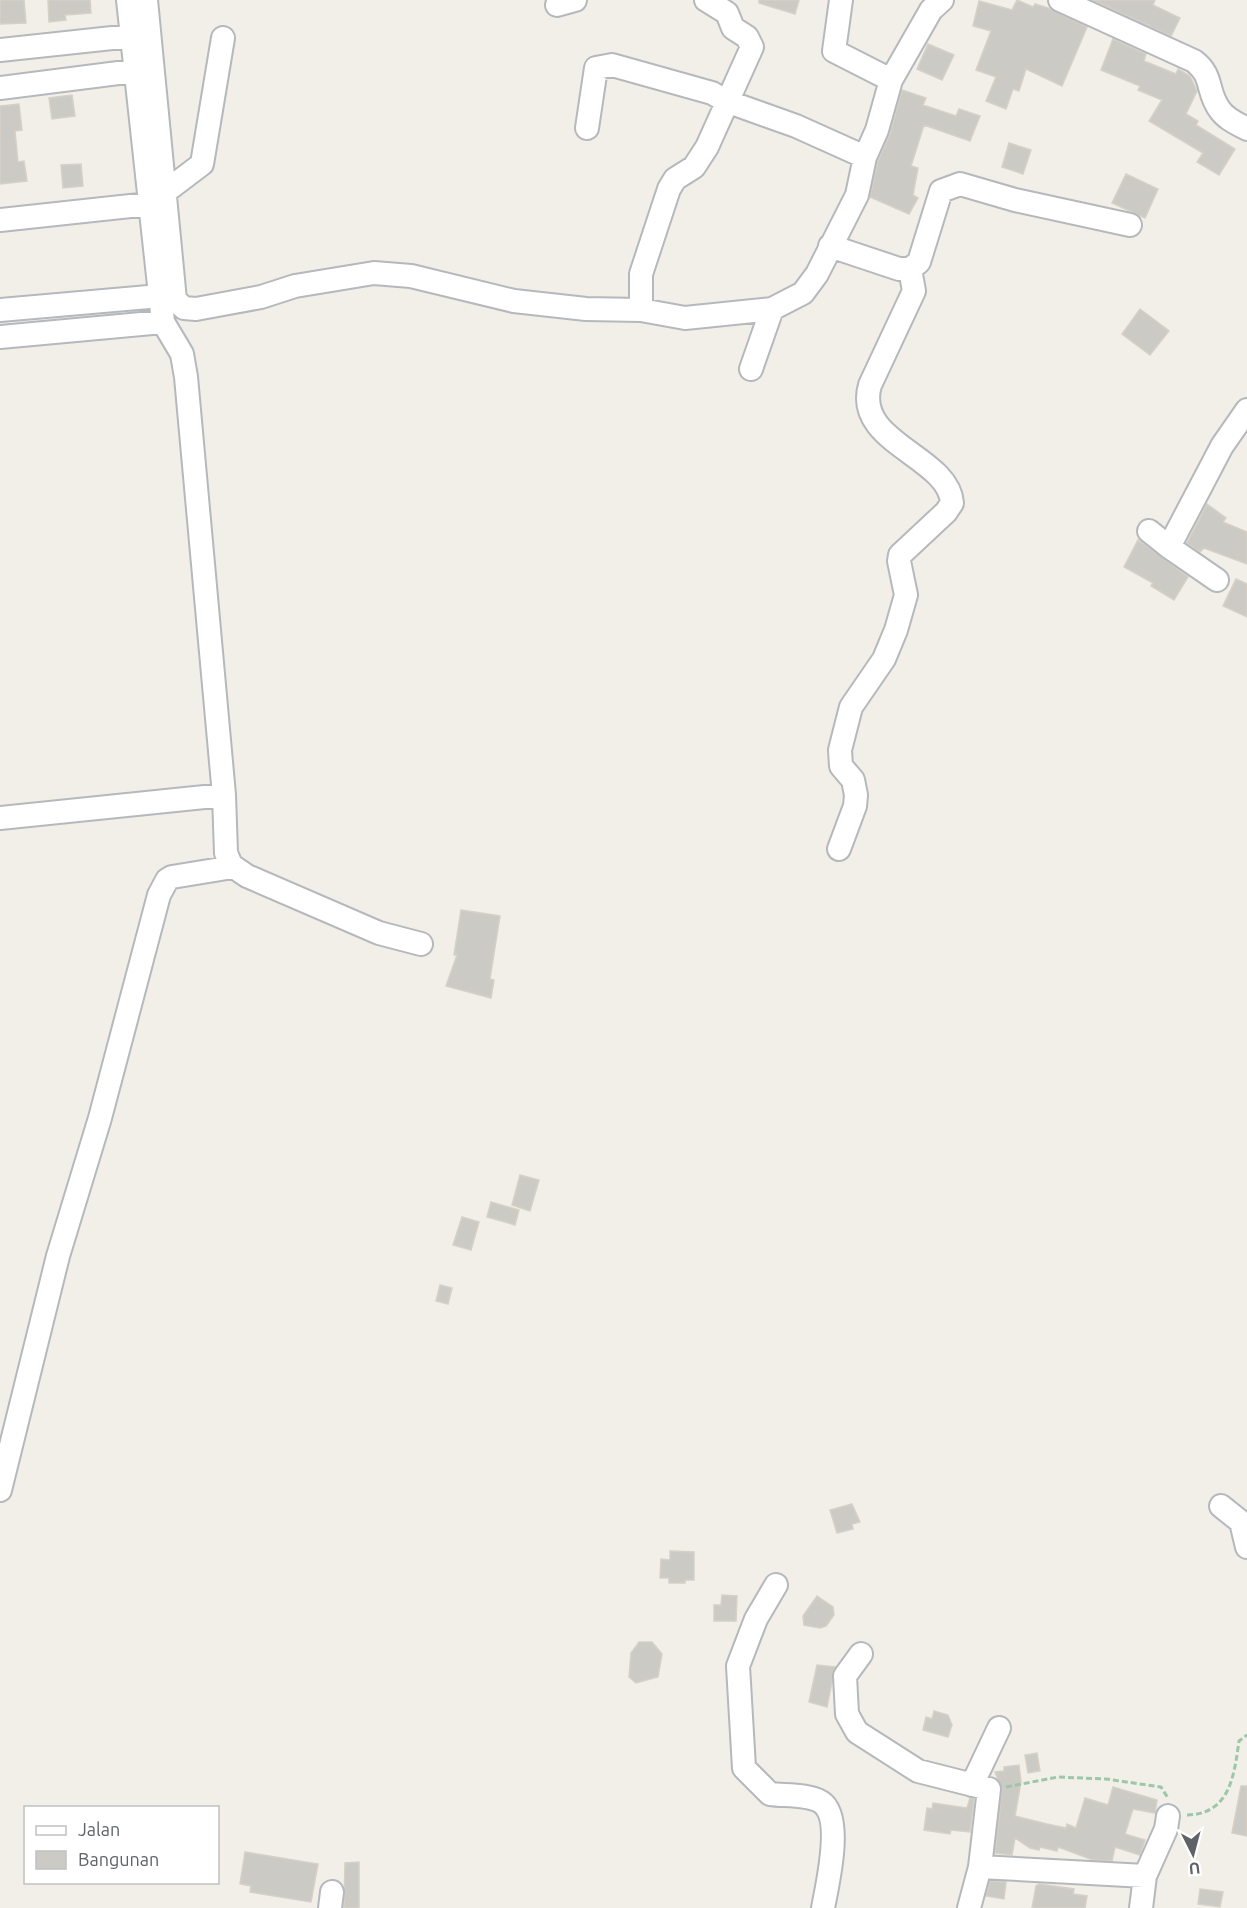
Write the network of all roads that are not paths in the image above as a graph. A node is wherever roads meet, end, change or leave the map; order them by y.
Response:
1 (128, 0) edge
2 (146, 0) edge
3 (706, 0) edge
4 (841, 0) edge
5 (942, 0) edge
6 (1060, 0) edge
7 (131, 36) junction
8 (222, 39) dead end
9 (0, 50) edge
10 (134, 71) junction
11 (891, 80) junction
12 (0, 88) edge
13 (726, 101) junction
14 (587, 128) dead end
15 (1247, 129) edge
16 (865, 157) junction
17 (157, 198) junction
18 (0, 220) edge
19 (1130, 225) dead end
20 (830, 246) junction
21 (910, 269) junction
22 (165, 306) junction
23 (772, 309) junction
24 (0, 310) edge
25 (641, 310) junction
26 (0, 338) edge
27 (751, 369) dead end
28 (1247, 410) edge
29 (1149, 531) dead end
30 (1169, 547) junction
31 (1217, 580) dead end
32 (224, 795) junction
33 (0, 818) edge
34 (839, 849) dead end
35 (233, 867) junction
36 (421, 944) dead end
37 (0, 1490) edge
38 (1221, 1506) dead end
39 (1247, 1547) edge
40 (776, 1585) dead end
41 (861, 1654) dead end
42 (999, 1728) dead end
43 (981, 1787) junction
44 (1168, 1816) road end
45 (980, 1867) junction
46 (1145, 1876) junction
47 (823, 1908) edge
48 (969, 1908) edge
49 (1141, 1908) edge

1 - 7 street
2 - 17 street
3 - 13 street
4 - 11 street
5 - 11 street
6 - 15 street
7 - 9 street
7 - 10 street
8 - 17 street
10 - 12 street
10 - 17 street
11 - 16 street
13 - 14 street
13 - 16 street
13 - 25 street
16 - 20 street
17 - 18 street
17 - 22 street
19 - 21 street
20 - 21 street
20 - 23 street
21 - 34 street
22 - 24 street
22 - 25 street
22 - 26 street
22 - 32 street
23 - 25 street
23 - 27 street
28 - 30 street
29 - 30 street
30 - 31 street
32 - 33 street
32 - 35 street
35 - 36 street
35 - 37 street
38 - 39 street
40 - 47 street
41 - 43 street
42 - 43 street
43 - 45 street
44 - 46 street
45 - 46 street
45 - 48 street
46 - 49 street

